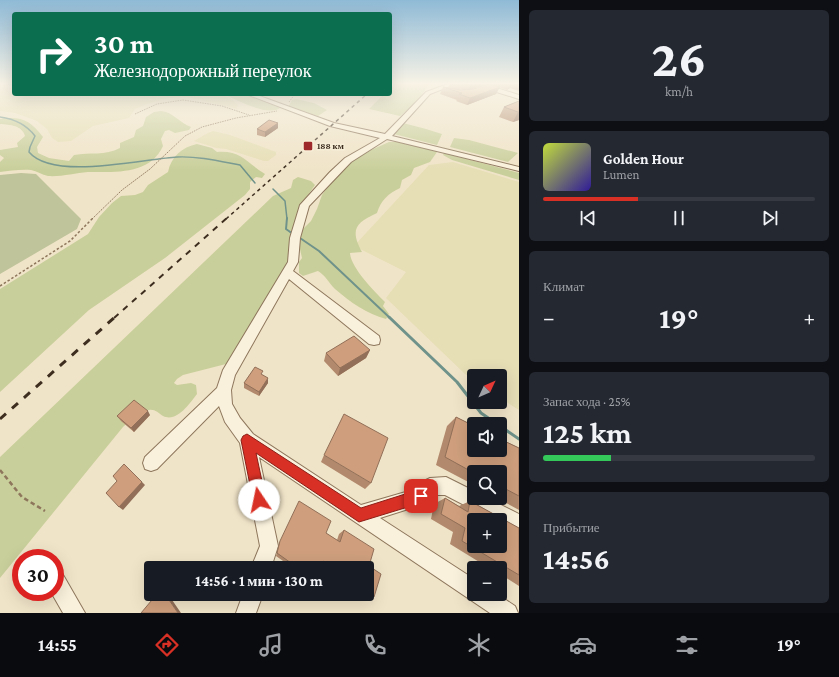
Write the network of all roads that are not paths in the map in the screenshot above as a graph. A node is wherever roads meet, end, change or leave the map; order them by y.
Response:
1 (299, 113) edge
2 (410, 113) edge
3 (385, 137) junction
4 (519, 170) edge
5 (288, 273) junction
6 (374, 340) dead end
7 (225, 398) junction
8 (247, 440) junction
9 (151, 463) dead end
10 (359, 515) junction
11 (519, 524) edge
12 (264, 561) edge
13 (467, 586) edge
14 (64, 595) edge
15 (250, 601) edge
16 (488, 601) edge
17 (501, 611) edge
18 (75, 613) edge
19 (246, 613) edge

1 - 3 street
2 - 3 street
3 - 4 street
3 - 5 street
5 - 6 street
5 - 7 street
7 - 8 street
7 - 9 street
8 - 10 street
8 - 12 street
10 - 11 street
10 - 13 street
14 - 18 street
15 - 19 street
16 - 17 street

